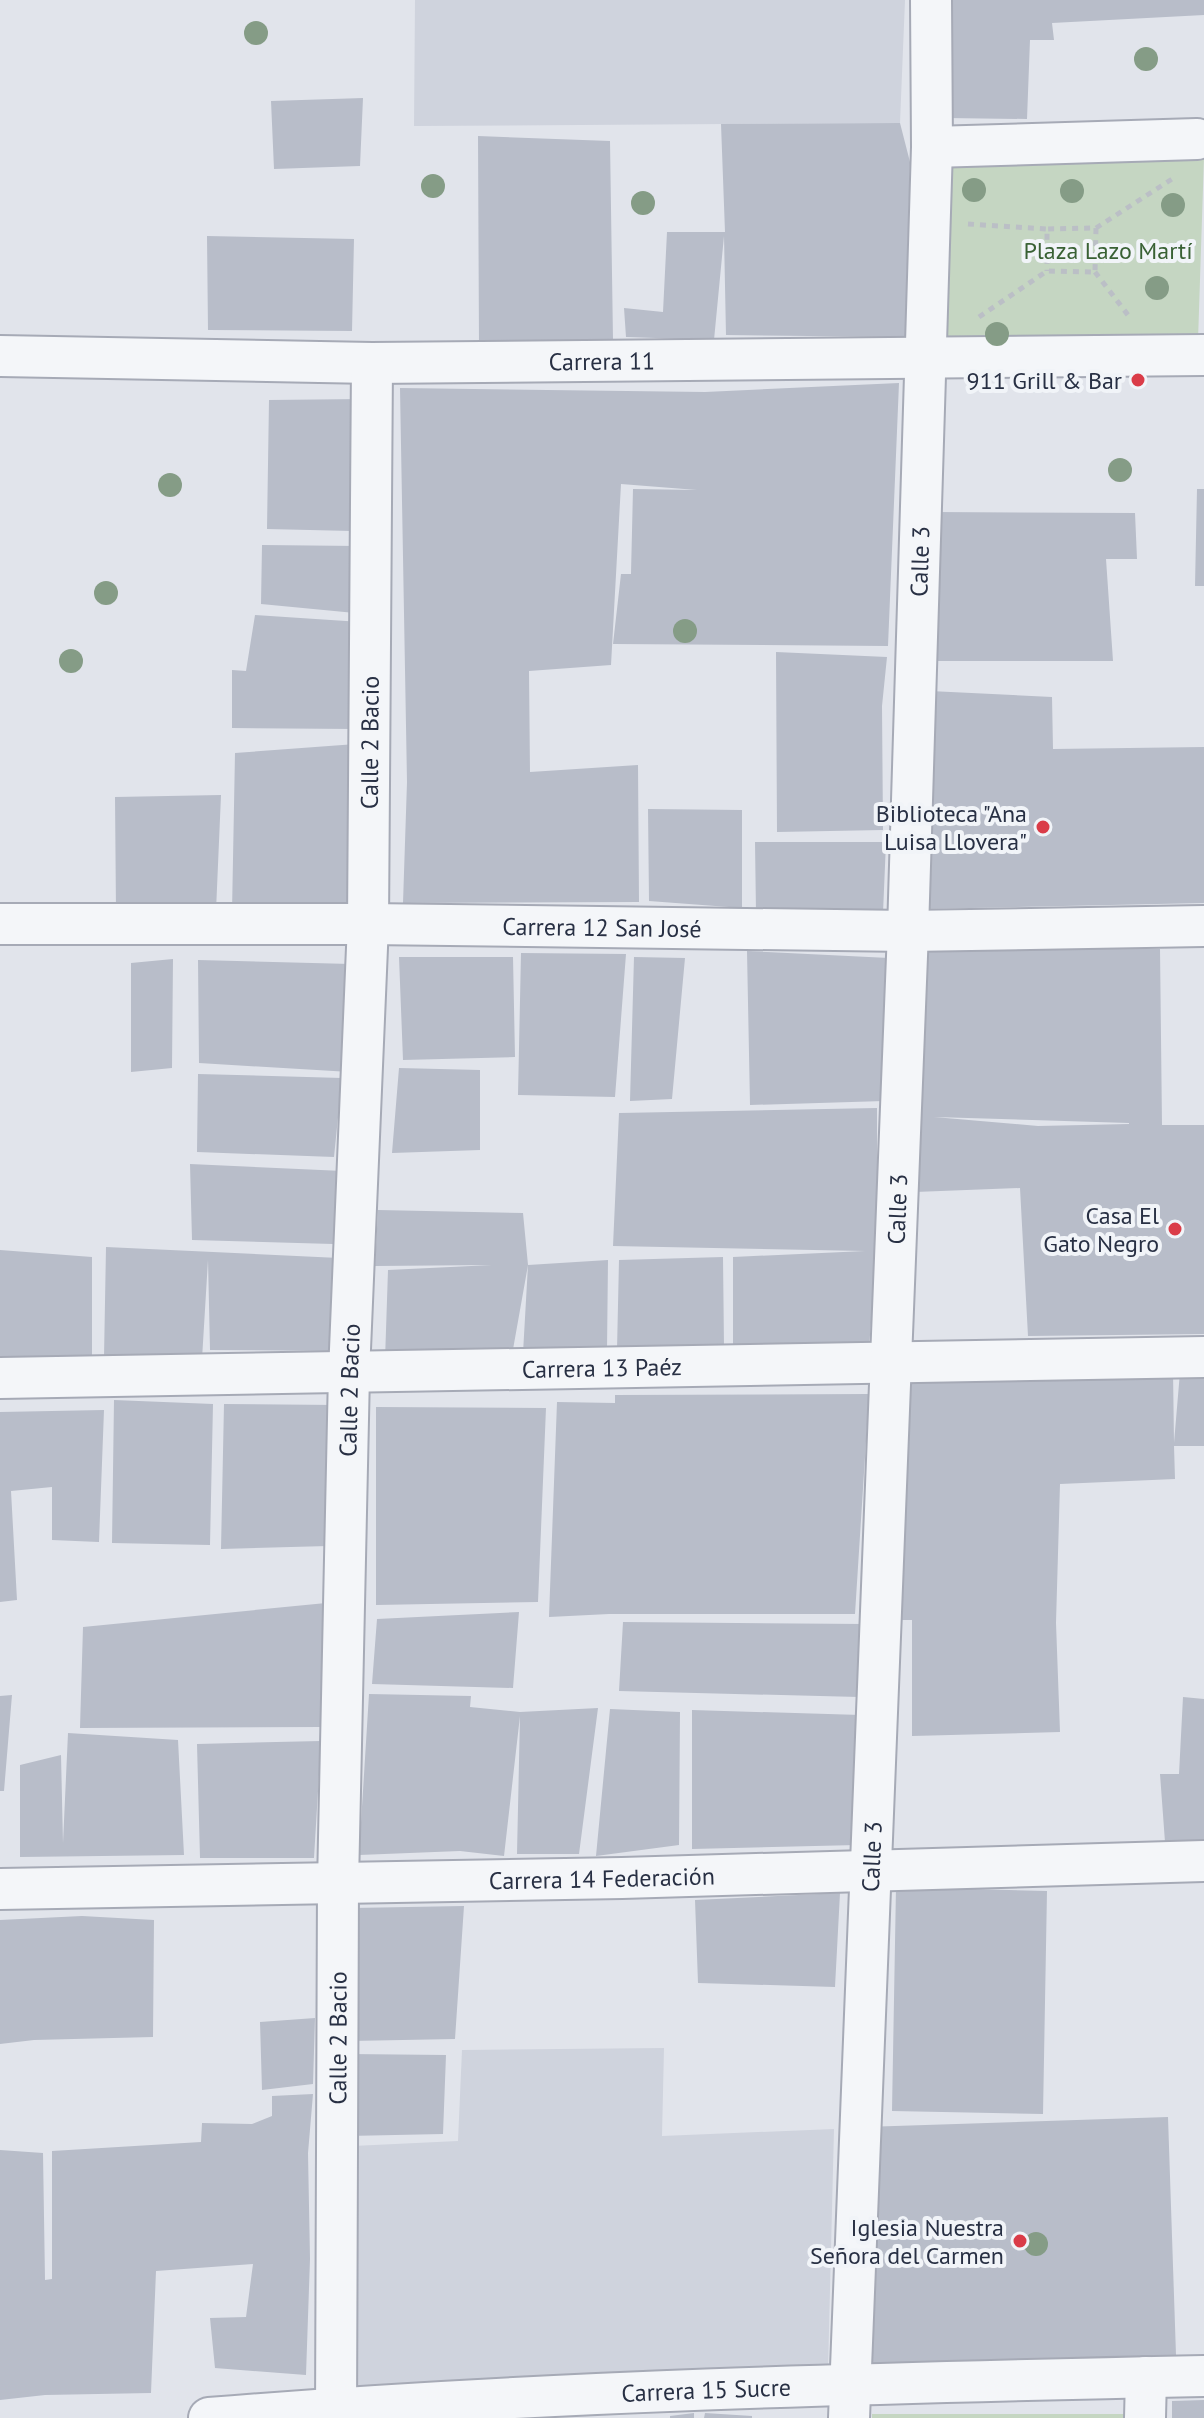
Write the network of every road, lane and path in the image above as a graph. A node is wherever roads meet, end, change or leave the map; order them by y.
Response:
1 (931, 0) edge
2 (932, 147) junction
3 (1188, 156) joint
4 (958, 223) dead end
5 (1096, 228) junction
6 (1047, 229) junction
7 (1047, 271) junction
8 (1095, 272) junction
9 (975, 320) dead end
10 (1140, 330) dead end
11 (1204, 355) edge
12 (0, 356) edge
13 (924, 358) junction
14 (372, 363) junction
15 (0, 924) edge
16 (368, 924) junction
17 (1204, 926) edge
18 (908, 931) junction
19 (1204, 1357) edge
20 (892, 1365) junction
21 (349, 1373) junction
22 (0, 1378) edge
23 (1204, 1861) edge
24 (869, 1869) junction
25 (338, 1884) junction
26 (0, 1889) edge
27 (1204, 2376) edge
28 (1146, 2377) junction
29 (849, 2401) edge
30 (336, 2413) edge
31 (209, 2418) edge
32 (1145, 2418) edge

1 - 2 street, Calle 3
2 - 3 street
2 - 13 street, Calle 3
3 - 5 path
4 - 6 path
5 - 6 path
5 - 8 path
6 - 7 path
7 - 8 path
7 - 9 path
8 - 10 path
11 - 13 street, Carrera 11
12 - 14 street, Carrera 11
13 - 14 street, Carrera 11
13 - 18 street, Calle 3
14 - 16 street, Calle 2 Bacio
15 - 16 street, Carrera 12 San José
16 - 18 street, Carrera 12 San José
16 - 21 street, Calle 2 Bacio
17 - 18 street, Carrera 12 San José
18 - 20 street, Calle 3
19 - 20 street, Carrera 13 Paéz
20 - 21 street, Carrera 13 Paéz
20 - 24 street, Calle 3
21 - 22 street, Carrera 13 Paéz
21 - 25 street, Calle 2 Bacio
23 - 24 street, Carrera 14 Federación
24 - 25 street, Carrera 14 Federación
24 - 29 street, Calle 3
25 - 26 street, Carrera 14 Federación
25 - 30 street, Calle 2 Bacio
27 - 28 street, Carrera 15 Sucre
28 - 29 street, Carrera 15 Sucre
28 - 32 street
29 - 30 street, Carrera 15 Sucre
30 - 31 street, Carrera 15 Sucre

